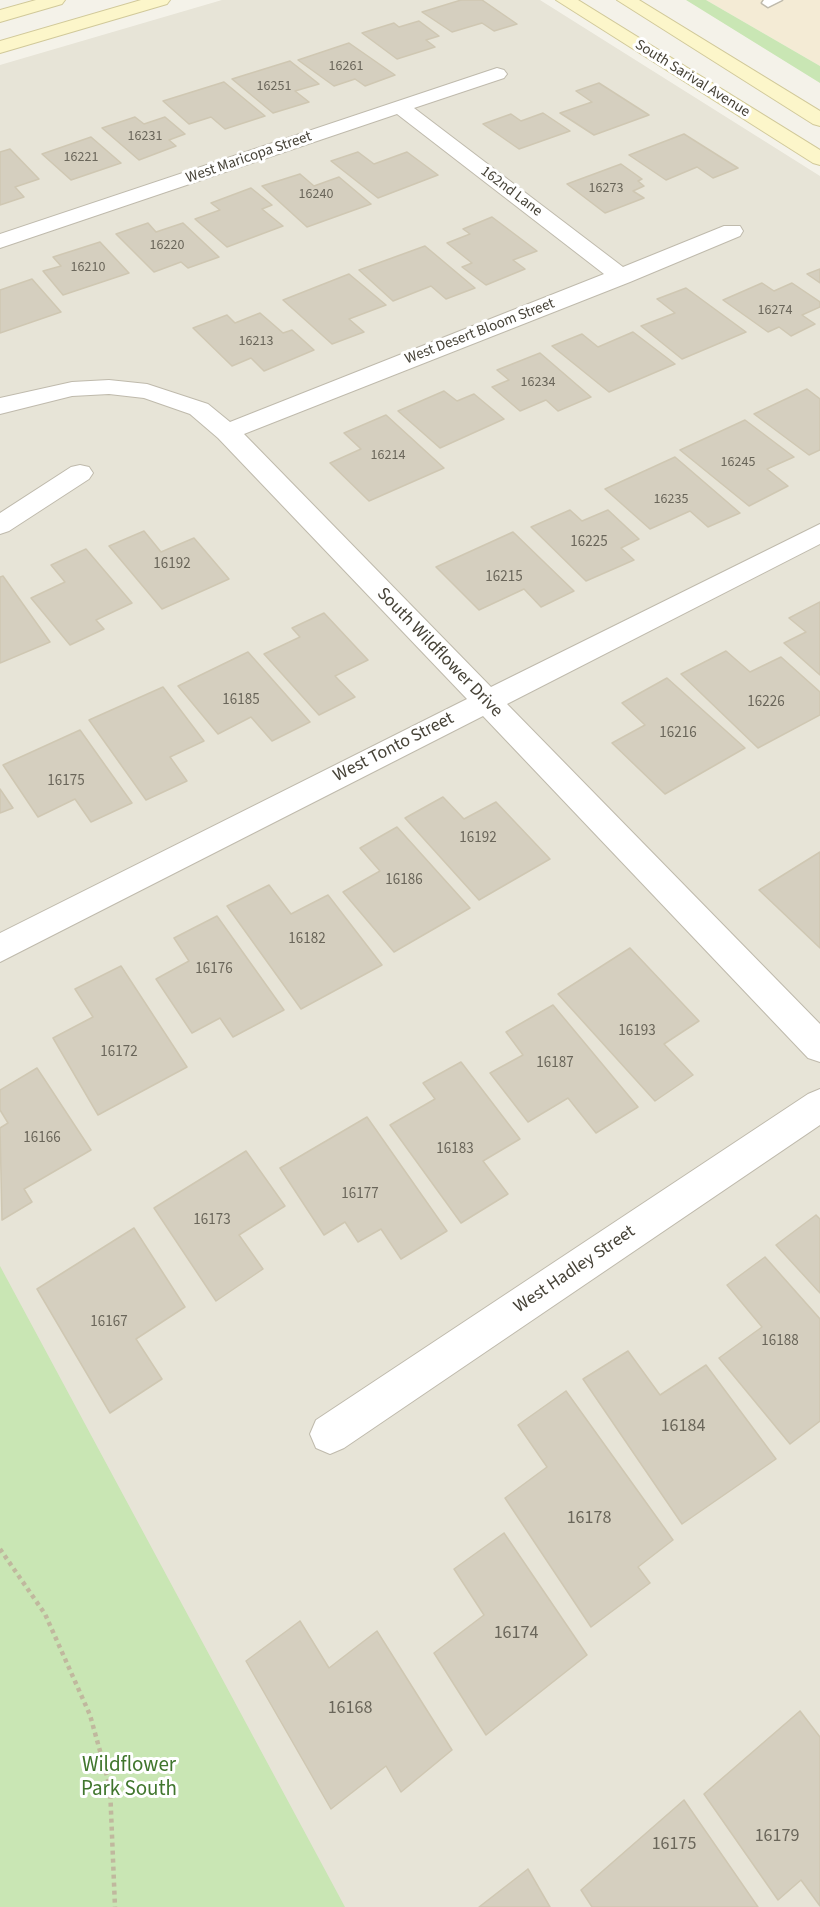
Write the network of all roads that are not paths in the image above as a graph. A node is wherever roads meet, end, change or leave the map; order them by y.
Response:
1 (56, 0) edge
2 (161, 0) edge
3 (565, 0) edge
4 (626, 0) edge
5 (0, 16) edge
6 (0, 47) edge
7 (497, 74) dead end
8 (400, 107) junction
9 (820, 120) edge
10 (820, 159) edge
11 (732, 231) dead end
12 (0, 241) edge
13 (622, 277) junction
14 (0, 406) edge
15 (227, 432) junction
16 (80, 473) dead end
17 (0, 525) edge
18 (820, 533) edge
19 (486, 702) junction
20 (0, 948) edge
21 (820, 1047) edge
22 (820, 1105) edge
23 (330, 1434) dead end

1 - 5 main road
2 - 6 main road
3 - 10 main road, South Sarival Avenue
4 - 9 main road, South Sarival Avenue
7 - 8 street, West Maricopa Street
8 - 12 street, West Maricopa Street
8 - 13 street, 162nd Lane
11 - 13 street, West Desert Bloom Street
13 - 15 street, West Desert Bloom Street
14 - 15 street, South Wildflower Drive
15 - 19 street, South Wildflower Drive
16 - 17 street
18 - 19 street, West Tonto Street
19 - 20 street, West Tonto Street
19 - 21 street, South Wildflower Drive
22 - 23 street, West Hadley Street

